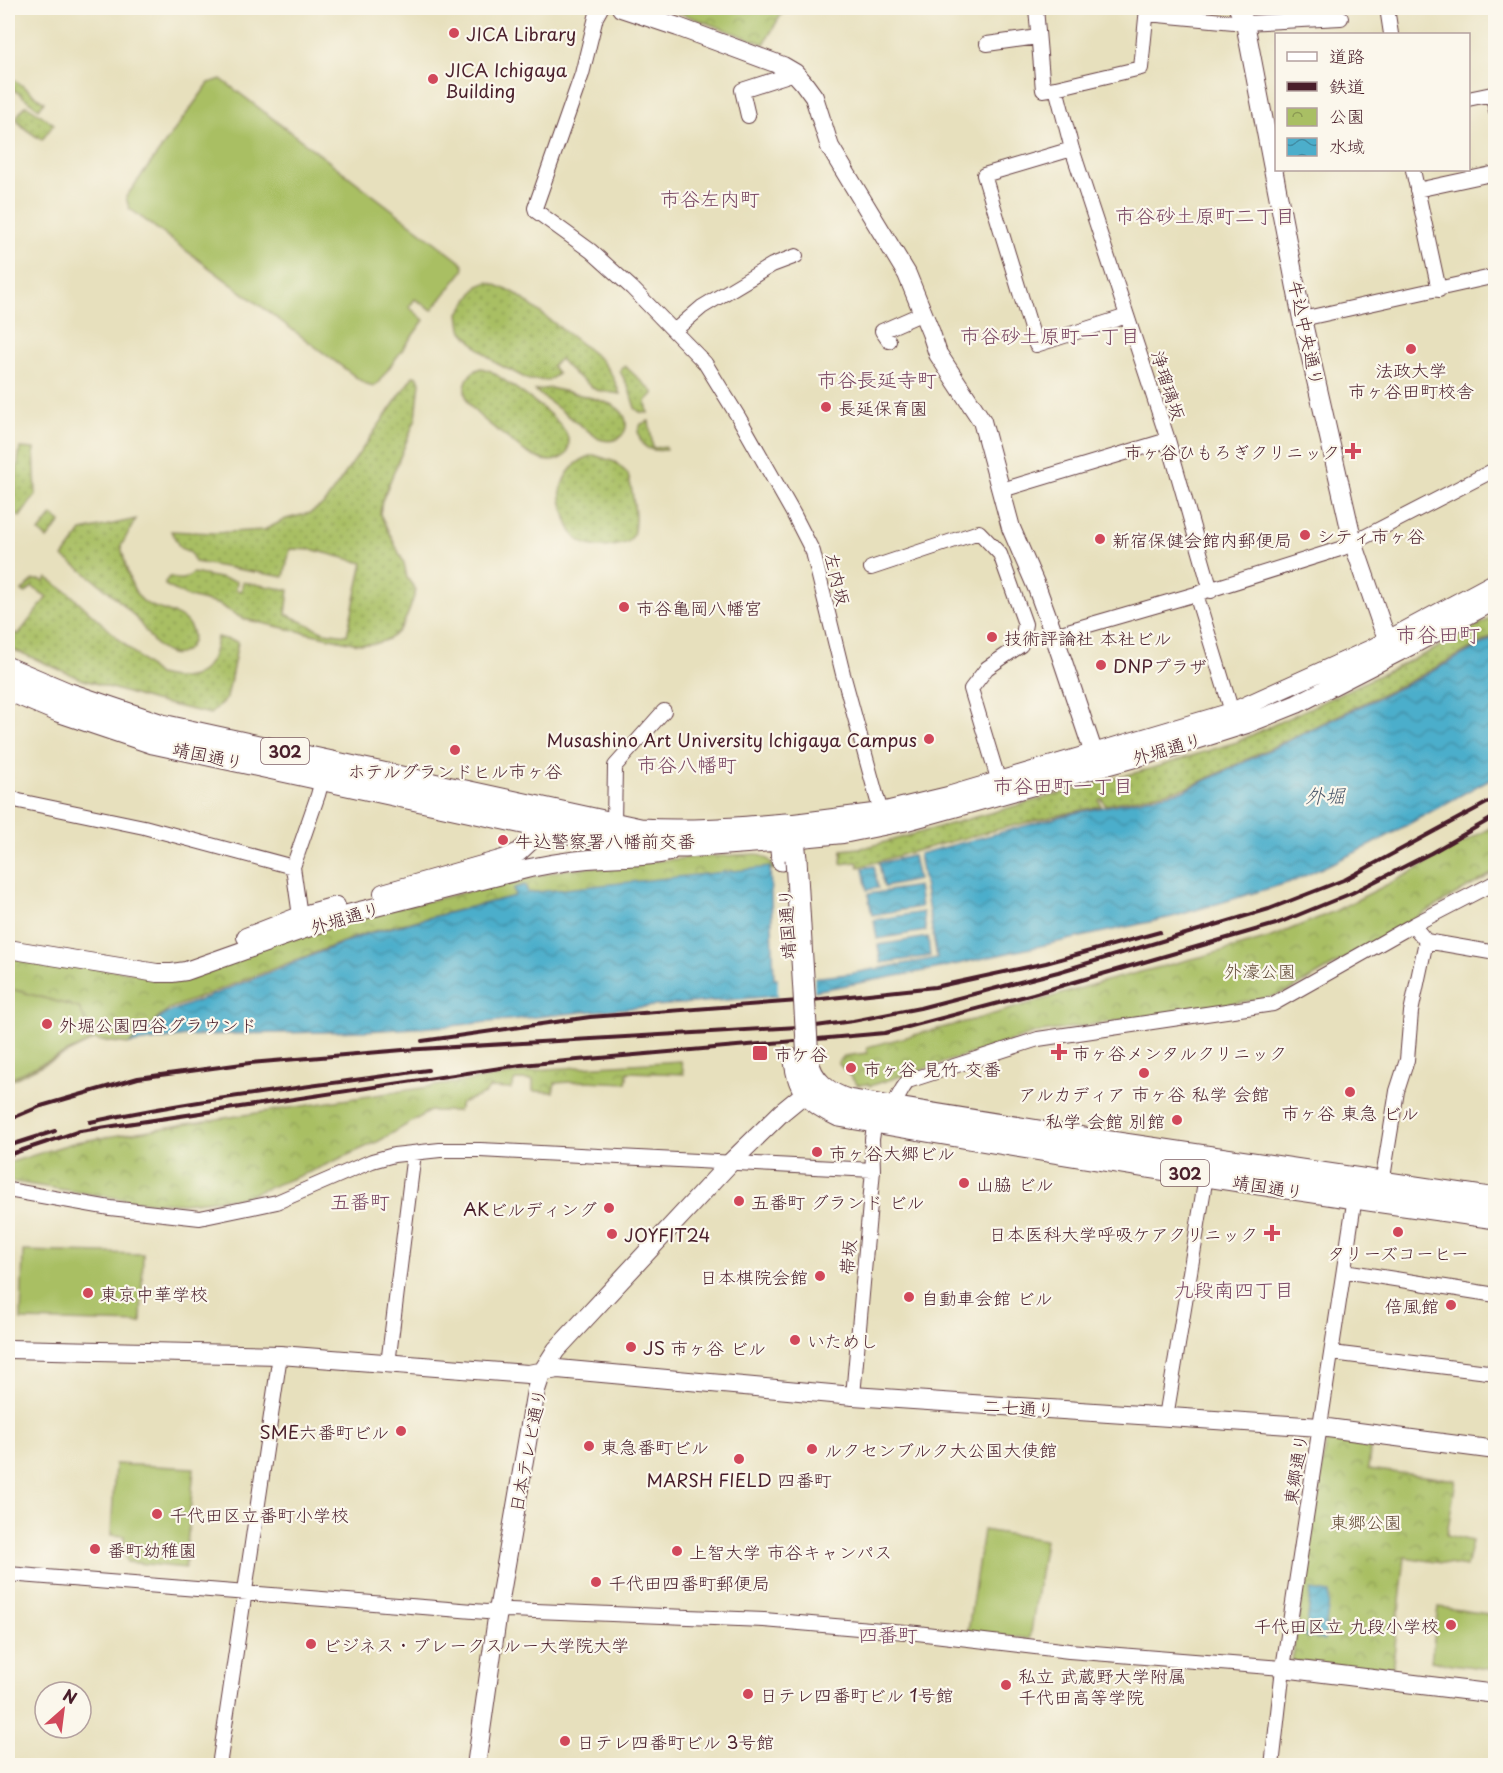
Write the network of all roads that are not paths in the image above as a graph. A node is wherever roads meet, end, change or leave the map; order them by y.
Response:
1 (601, 8) edge
2 (621, 8) edge
3 (1036, 8) edge
4 (1387, 8) edge
5 (1147, 11) edge
6 (1242, 15) edge
7 (1341, 18) dead end
8 (1391, 33) edge
9 (1038, 37) junction
10 (987, 44) dead end
11 (795, 73) junction
12 (1056, 88) junction
13 (1470, 99) edge
14 (1496, 111) edge
15 (748, 116) dead end
16 (1072, 149) junction
17 (1413, 171) edge
18 (1496, 173) edge
19 (1417, 190) junction
20 (796, 256) dead end
21 (1496, 276) edge
22 (1439, 290) junction
23 (923, 313) junction
24 (1127, 316) junction
25 (1302, 320) junction
26 (674, 331) junction
27 (889, 341) dead end
28 (1168, 440) junction
29 (1496, 469) edge
30 (1002, 490) junction
31 (1353, 542) junction
32 (871, 568) dead end
33 (1496, 582) edge
34 (1211, 591) junction
35 (1196, 594) junction
36 (1496, 600) edge
37 (1054, 635) junction
38 (1392, 647) junction
39 (8, 668) edge
40 (8, 690) edge
41 (664, 711) dead end
42 (1232, 712) junction
43 (1094, 754) junction
44 (322, 780) junction
45 (999, 782) junction
46 (8, 796) edge
47 (569, 813) junction
48 (883, 819) junction
49 (614, 823) junction
50 (544, 827) junction
51 (788, 844) junction
52 (686, 847) junction
53 (293, 867) junction
54 (1496, 882) edge
55 (300, 916) junction
56 (1413, 925) junction
57 (8, 940) edge
58 (1426, 941) junction
59 (8, 949) edge
60 (1496, 953) edge
61 (808, 1074) junction
62 (876, 1114) junction
63 (414, 1152) junction
64 (729, 1163) junction
65 (873, 1170) junction
66 (1206, 1176) junction
67 (1357, 1189) junction
68 (8, 1190) edge
69 (1381, 1192) junction
70 (1496, 1199) edge
71 (1496, 1218) edge
72 (1344, 1271) junction
73 (1496, 1295) edge
74 (8, 1349) edge
75 (1332, 1353) junction
76 (280, 1355) junction
77 (388, 1364) junction
78 (542, 1372) junction
79 (1496, 1373) edge
80 (853, 1396) junction
81 (1166, 1418) junction
82 (1320, 1427) junction
83 (1496, 1450) edge
84 (8, 1574) edge
85 (244, 1593) junction
86 (498, 1611) junction
87 (1283, 1668) junction
88 (1496, 1694) edge
89 (219, 1766) edge
90 (476, 1766) edge
91 (1272, 1766) edge

1 - 26 street, 左内坂
2 - 11 street
3 - 9 street
4 - 8 street
5 - 6 street
5 - 12 street
6 - 7 street
6 - 25 street, 牛込中央通り
9 - 10 street
9 - 12 street
11 - 15 street
11 - 23 street
12 - 16 street, 浄瑠璃坂
13 - 14 street
16 - 24 street, 浄瑠璃坂
16 - 24 street
17 - 19 street
18 - 19 street
19 - 22 street
20 - 26 street
21 - 22 street
22 - 25 street
23 - 27 street
23 - 30 street
24 - 28 street, 浄瑠璃坂
25 - 31 street, 牛込中央通り
26 - 48 street, 左内坂
28 - 30 street
28 - 34 street, 浄瑠璃坂
29 - 31 street
30 - 37 street
31 - 34 street
31 - 38 street, 牛込中央通り
32 - 45 street
33 - 38 street, 外堀通り
34 - 35 street
35 - 37 street
35 - 42 street
36 - 38 street, 外堀通り
37 - 43 street
38 - 42 street, 外堀通り
38 - 48 street, 外堀通り
39 - 47 main road, 靖国通り / 302
40 - 44 main road, 靖国通り / 302
41 - 49 street
42 - 43 street, 外堀通り
43 - 45 street, 外堀通り
44 - 50 main road, 靖国通り / 302
44 - 53 street
45 - 48 street, 外堀通り
46 - 53 street
47 - 49 main road, 靖国通り / 302
47 - 50 street, 外堀通り
48 - 51 street, 外堀通り
49 - 51 main road, 靖国通り / 302
50 - 52 main road, 靖国通り / 302
50 - 55 street, 外堀通り
51 - 52 main road, 靖国通り / 302
51 - 61 main road, 靖国通り
52 - 59 street, 外堀通り
53 - 55 street
54 - 56 street
55 - 57 street, 外堀通り
56 - 58 street
56 - 62 street
58 - 60 street
58 - 69 street
61 - 62 main road, 靖国通り / 302
61 - 64 street, 日本テレビ通り
62 - 65 street, 帯坂
62 - 66 main road, 靖国通り / 302
62 - 67 main road, 靖国通り / 302
63 - 64 street
63 - 68 street
63 - 77 street
64 - 65 street
64 - 78 street, 日本テレビ通り
65 - 80 street, 帯坂
66 - 67 main road, 靖国通り / 302
66 - 81 street
67 - 69 main road, 靖国通り / 302
67 - 72 street, 東郷通り
69 - 70 main road, 靖国通り / 302
69 - 71 main road, 靖国通り / 302
72 - 73 street
72 - 75 street, 東郷通り
74 - 76 street, 二七通り
75 - 79 street
75 - 82 street, 東郷通り
76 - 77 street, 二七通り
76 - 85 street
77 - 78 street, 二七通り
78 - 80 street, 二七通り
78 - 86 street, 日本テレビ通り
80 - 81 street, 二七通り
81 - 82 street, 二七通り
82 - 83 street, 二七通り
82 - 87 street, 東郷通り
84 - 85 street
85 - 86 street
85 - 89 street
86 - 87 street
86 - 90 street, 日本テレビ通り
87 - 88 street
87 - 91 street, 東郷通り

